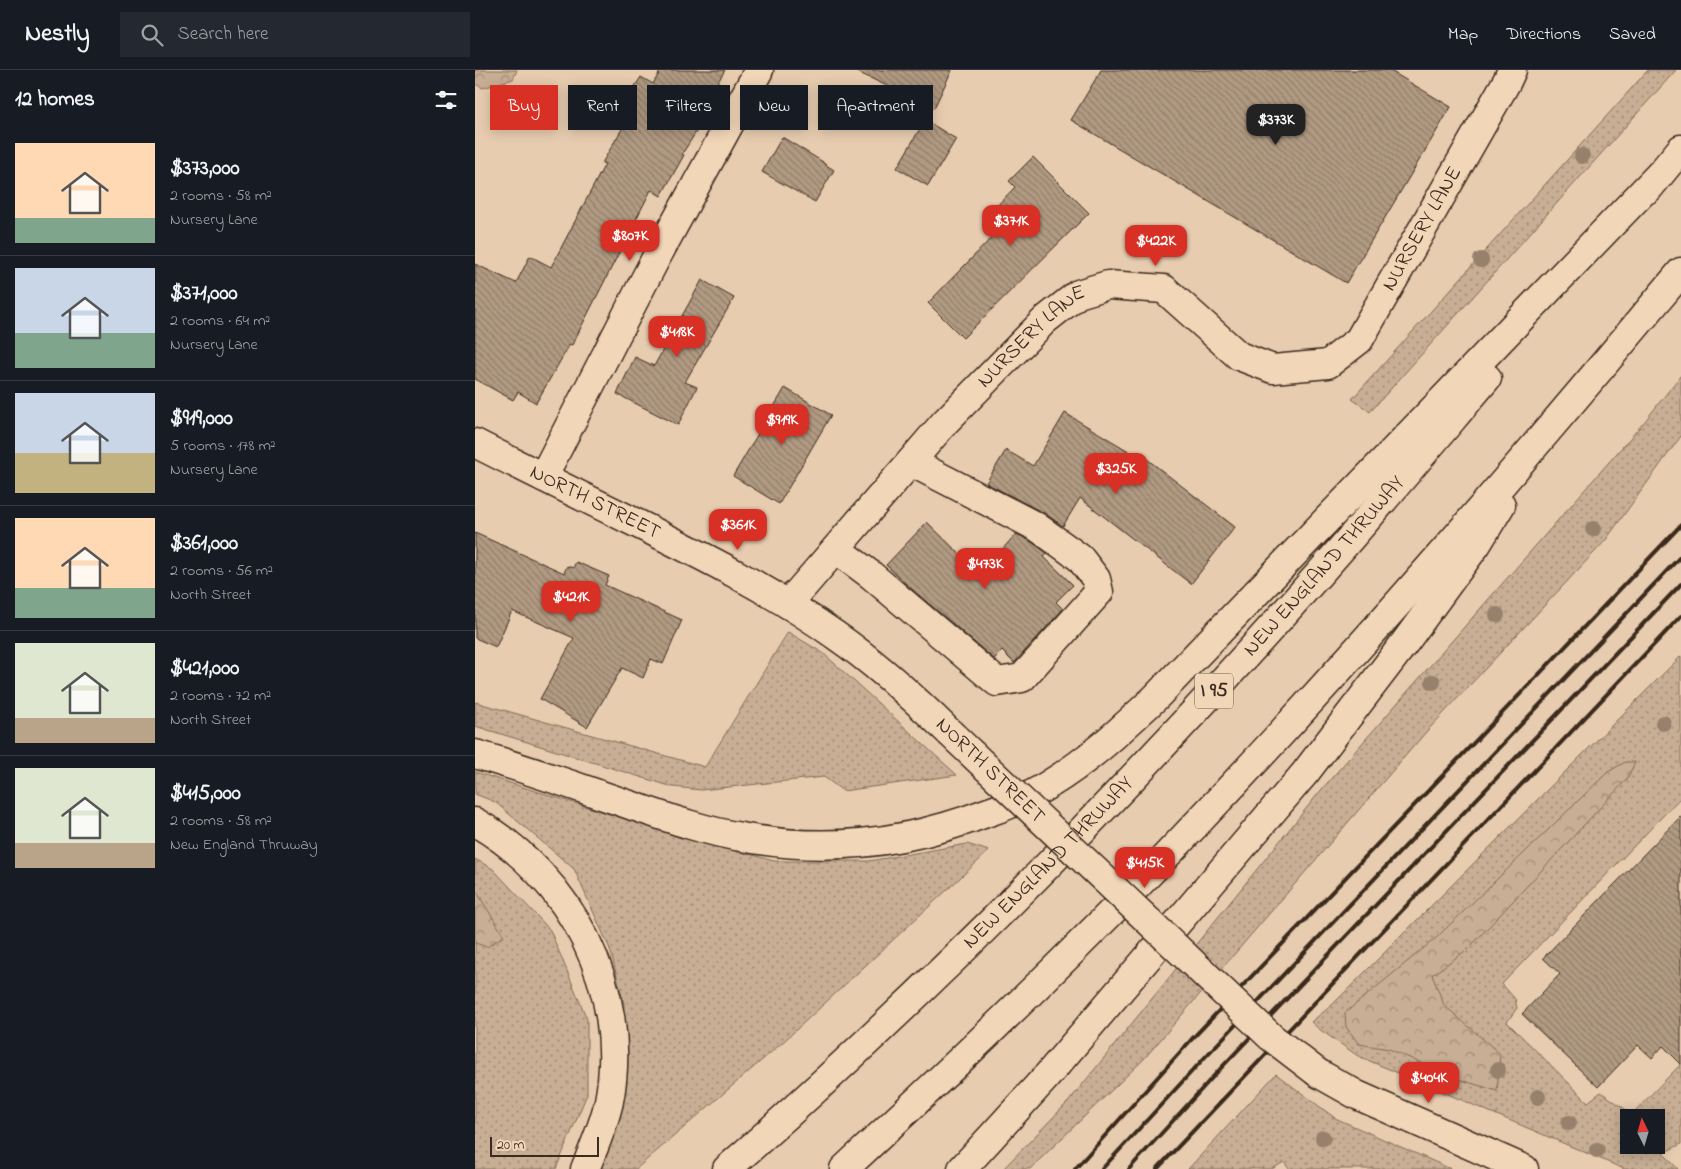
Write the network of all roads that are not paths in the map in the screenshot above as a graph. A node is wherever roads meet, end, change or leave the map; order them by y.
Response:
1 (759, 70) edge
2 (1512, 70) edge
3 (1681, 149) edge
4 (1660, 174) junction
5 (1681, 272) edge
6 (1553, 423) junction
7 (475, 443) edge
8 (911, 462) junction
9 (543, 478) junction
10 (836, 548) junction
11 (788, 604) junction
12 (475, 754) edge
13 (475, 822) edge
14 (585, 1169) edge
15 (727, 1169) edge
16 (844, 1169) edge
17 (962, 1169) edge
18 (1524, 1169) edge

1 - 9 main road
2 - 8 main road, NURSERY LANE
3 - 4 main road, NEW ENGLAND THRUWAY / I 95
4 - 12 main road
4 - 15 main road, NEW ENGLAND THRUWAY / I 95
5 - 6 main road
6 - 16 main road
6 - 17 main road
7 - 9 main road, NORTH STREET
8 - 10 main road, NURSERY LANE
8 - 10 main road
9 - 11 main road, NORTH STREET
10 - 11 main road, NURSERY LANE
11 - 18 main road, NORTH STREET, bridge
13 - 14 main road

